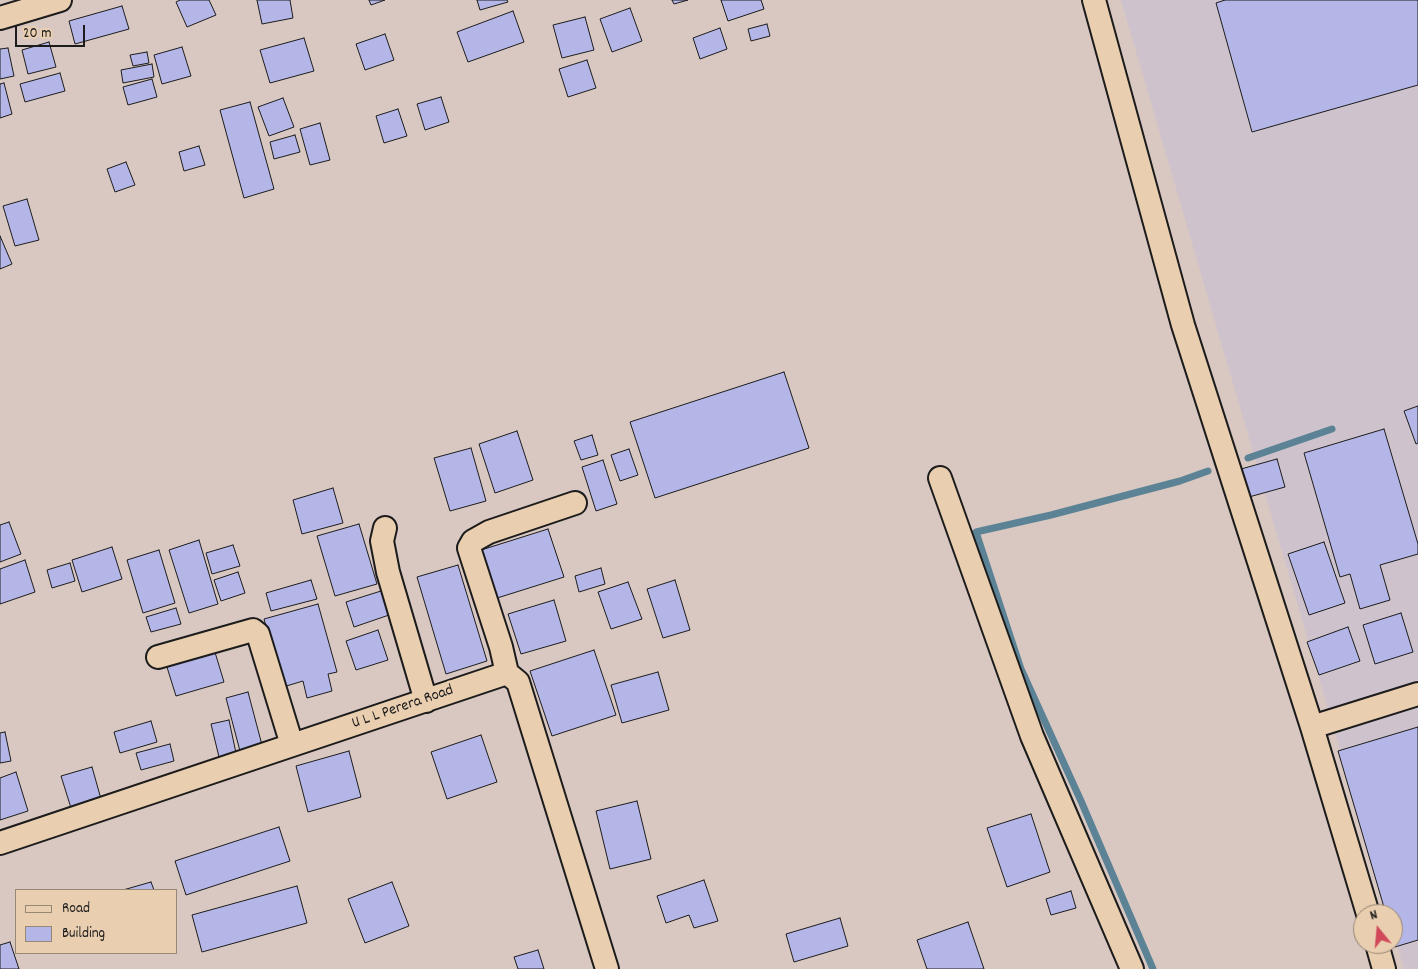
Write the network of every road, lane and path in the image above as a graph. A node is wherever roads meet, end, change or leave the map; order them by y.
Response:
1 (60, 0) edge
2 (1094, 0) edge
3 (0, 18) edge
4 (940, 478) dead end
5 (575, 503) dead end
6 (385, 528) dead end
7 (158, 657) dead end
8 (507, 673) junction
9 (1418, 694) edge
10 (426, 700) junction
11 (1312, 727) junction
12 (292, 745) junction
13 (0, 844) edge
14 (1365, 904) edge
15 (1380, 954) edge
16 (607, 969) edge
17 (1132, 969) edge
18 (1384, 969) edge

1 - 3 street
2 - 11 street
4 - 17 street
5 - 8 street
6 - 10 street
7 - 12 street
8 - 10 street, U L L Perera Road
8 - 16 street
9 - 11 street
10 - 12 street, U L L Perera Road
11 - 14 street
12 - 13 street, U L L Perera Road
15 - 18 street

